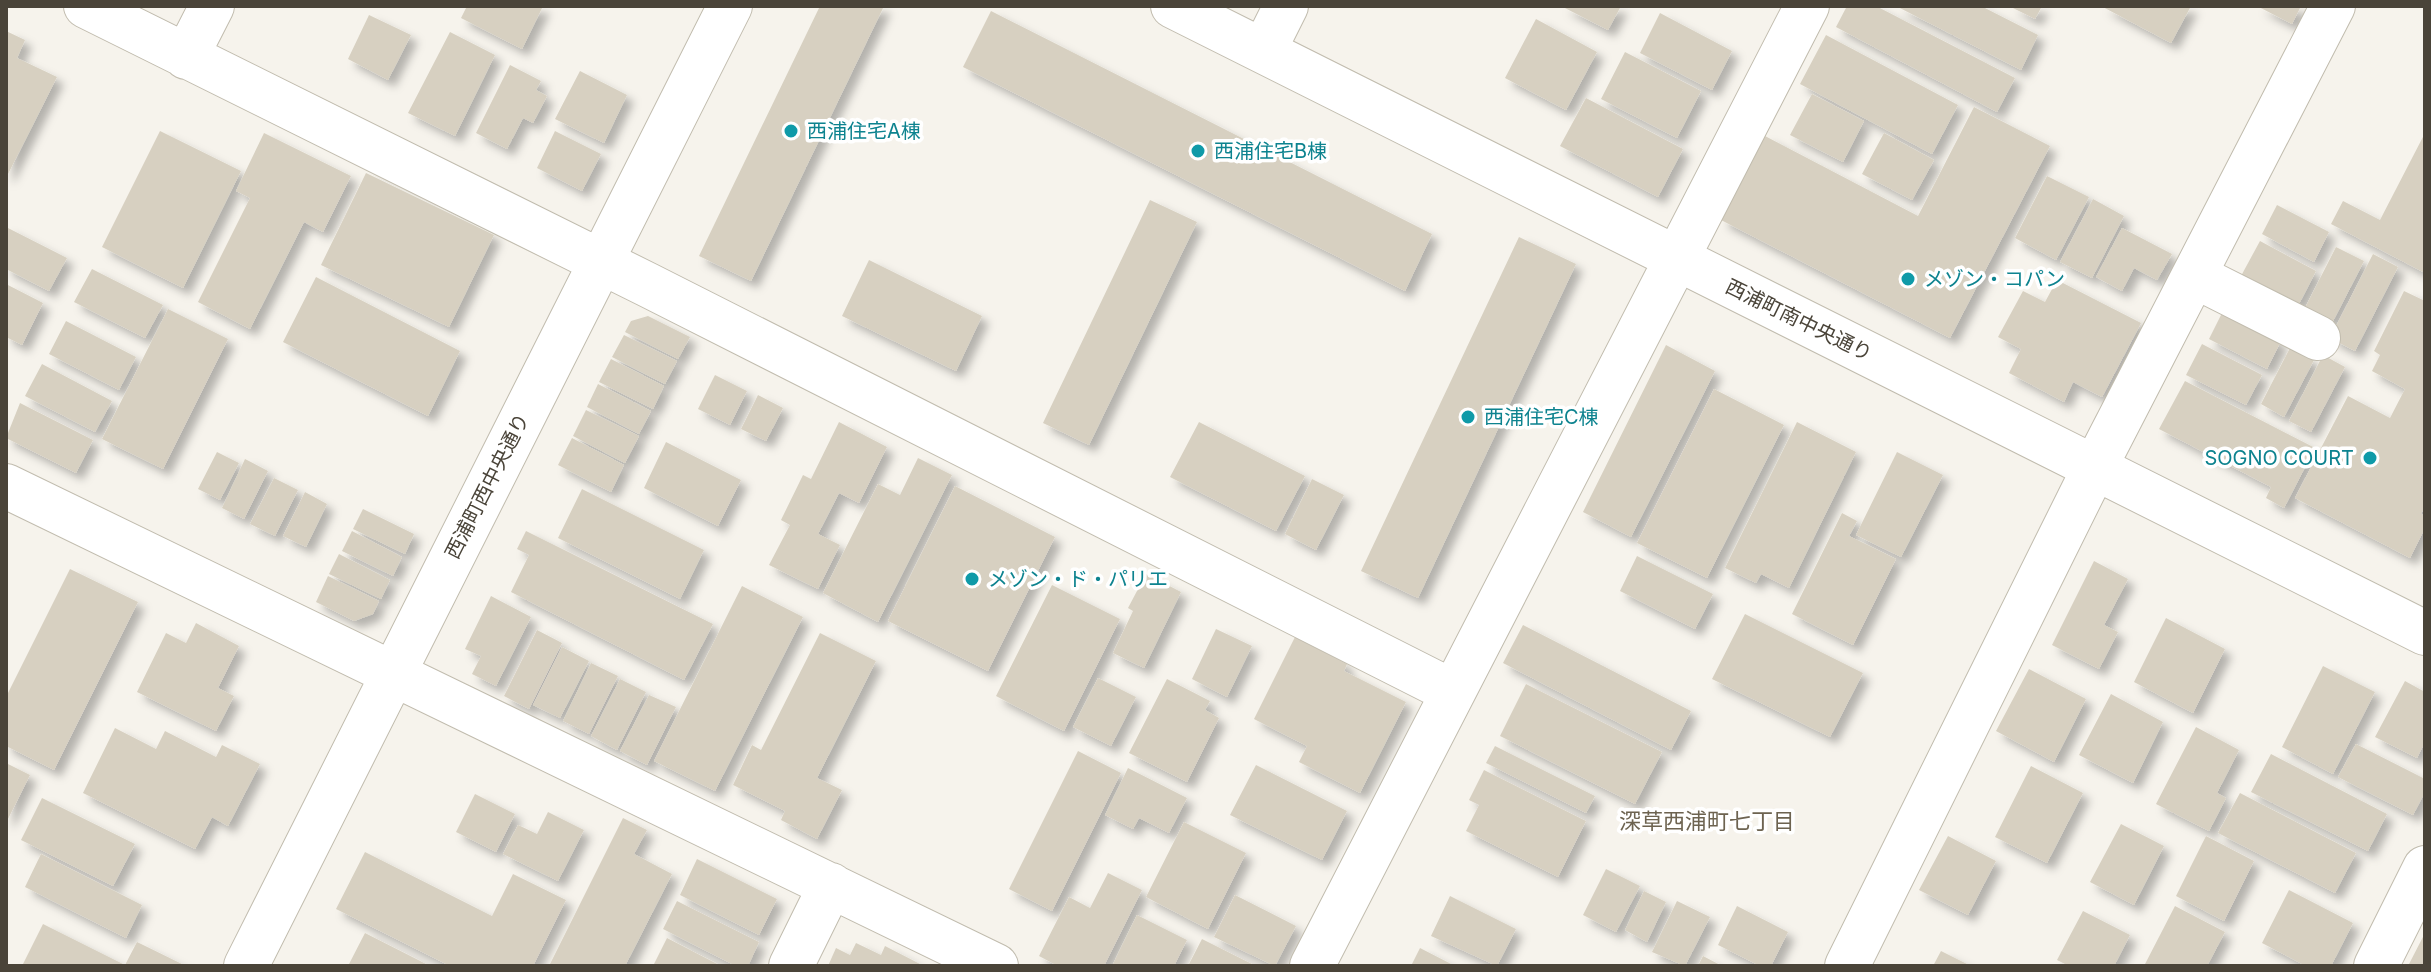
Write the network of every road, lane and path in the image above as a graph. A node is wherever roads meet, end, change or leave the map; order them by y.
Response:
1 (86, 6) edge
2 (212, 6) edge
3 (730, 6) edge
4 (1173, 6) edge
5 (1286, 6) edge
6 (1807, 6) edge
7 (2333, 6) edge
8 (1264, 50) junction
9 (186, 57) junction
10 (1676, 259) junction
11 (602, 262) junction
12 (2195, 276) junction
13 (2318, 338) dead end
14 (2095, 467) junction
15 (6, 486) edge
16 (2425, 633) edge
17 (392, 672) junction
18 (1453, 692) junction
19 (2425, 868) edge
20 (831, 885) junction
21 (246, 966) edge
22 (791, 966) edge
23 (996, 966) edge
24 (1312, 966) edge
25 (1847, 966) edge
26 (2376, 966) edge

1 - 9 street
2 - 9 street
3 - 11 street, 西浦町西中央通り
4 - 8 street, 西浦町南中央通り
5 - 8 street
6 - 10 street
7 - 12 street
8 - 10 street, 西浦町南中央通り
9 - 11 street
10 - 14 street, 西浦町南中央通り
10 - 18 street
11 - 17 street, 西浦町西中央通り
11 - 18 street
12 - 13 street
12 - 14 street
14 - 16 street, 西浦町南中央通り
14 - 25 street
15 - 17 street
17 - 20 street
17 - 21 street, 西浦町西中央通り
18 - 24 street
19 - 26 street
20 - 22 street
20 - 23 street

